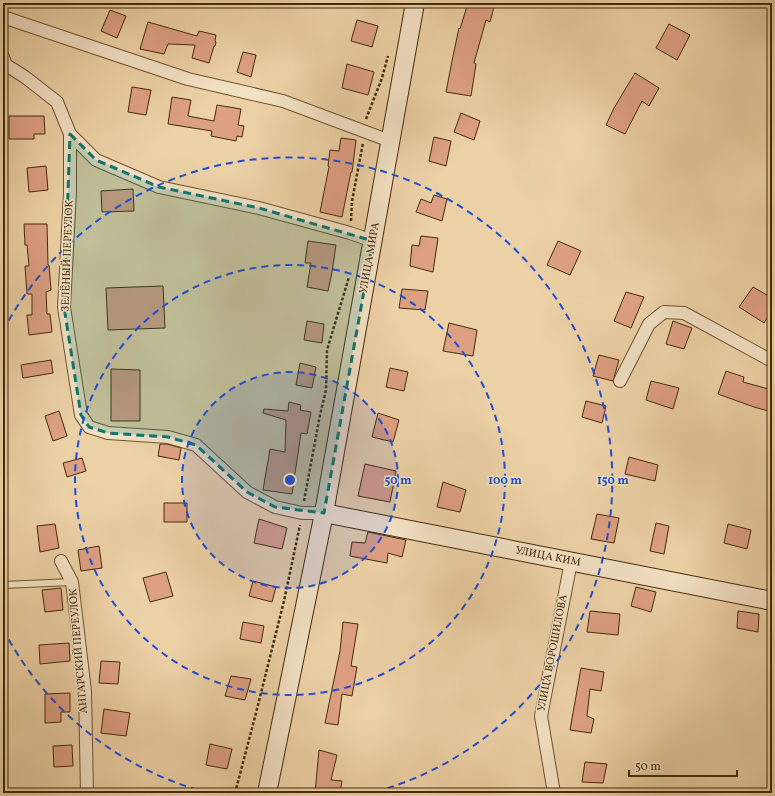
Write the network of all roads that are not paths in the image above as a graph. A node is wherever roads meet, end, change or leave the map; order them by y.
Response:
1 (415, 3) edge
2 (3, 17) edge
3 (3, 57) edge
4 (70, 134) junction
5 (390, 141) junction
6 (373, 241) junction
7 (772, 361) edge
8 (620, 381) dead end
9 (324, 513) junction
10 (61, 560) dead end
11 (571, 562) junction
12 (72, 582) junction
13 (3, 585) edge
14 (772, 601) edge
15 (87, 793) edge
16 (267, 793) edge
17 (554, 793) edge

1 - 5 street, УЛИЦА МИРА
2 - 5 street
3 - 4 street, ЗЕЛЁНЫЙ ПЕРЕУЛОК
4 - 6 street, ЗЕЛЁНЫЙ ПЕРЕУЛОК
4 - 9 street, ЗЕЛЁНЫЙ ПЕРЕУЛОК
5 - 6 street, УЛИЦА МИРА
6 - 9 street, УЛИЦА МИРА
7 - 8 street
9 - 11 street, УЛИЦА КИМ
9 - 16 street, УЛИЦА МИРА
10 - 12 street, АНГАРСКИЙ ПЕРЕУЛОК
11 - 14 street, УЛИЦА КИМ
11 - 17 street, УЛИЦА ВОРОШИЛОВА
12 - 13 lane
12 - 15 street, АНГАРСКИЙ ПЕРЕУЛОК

